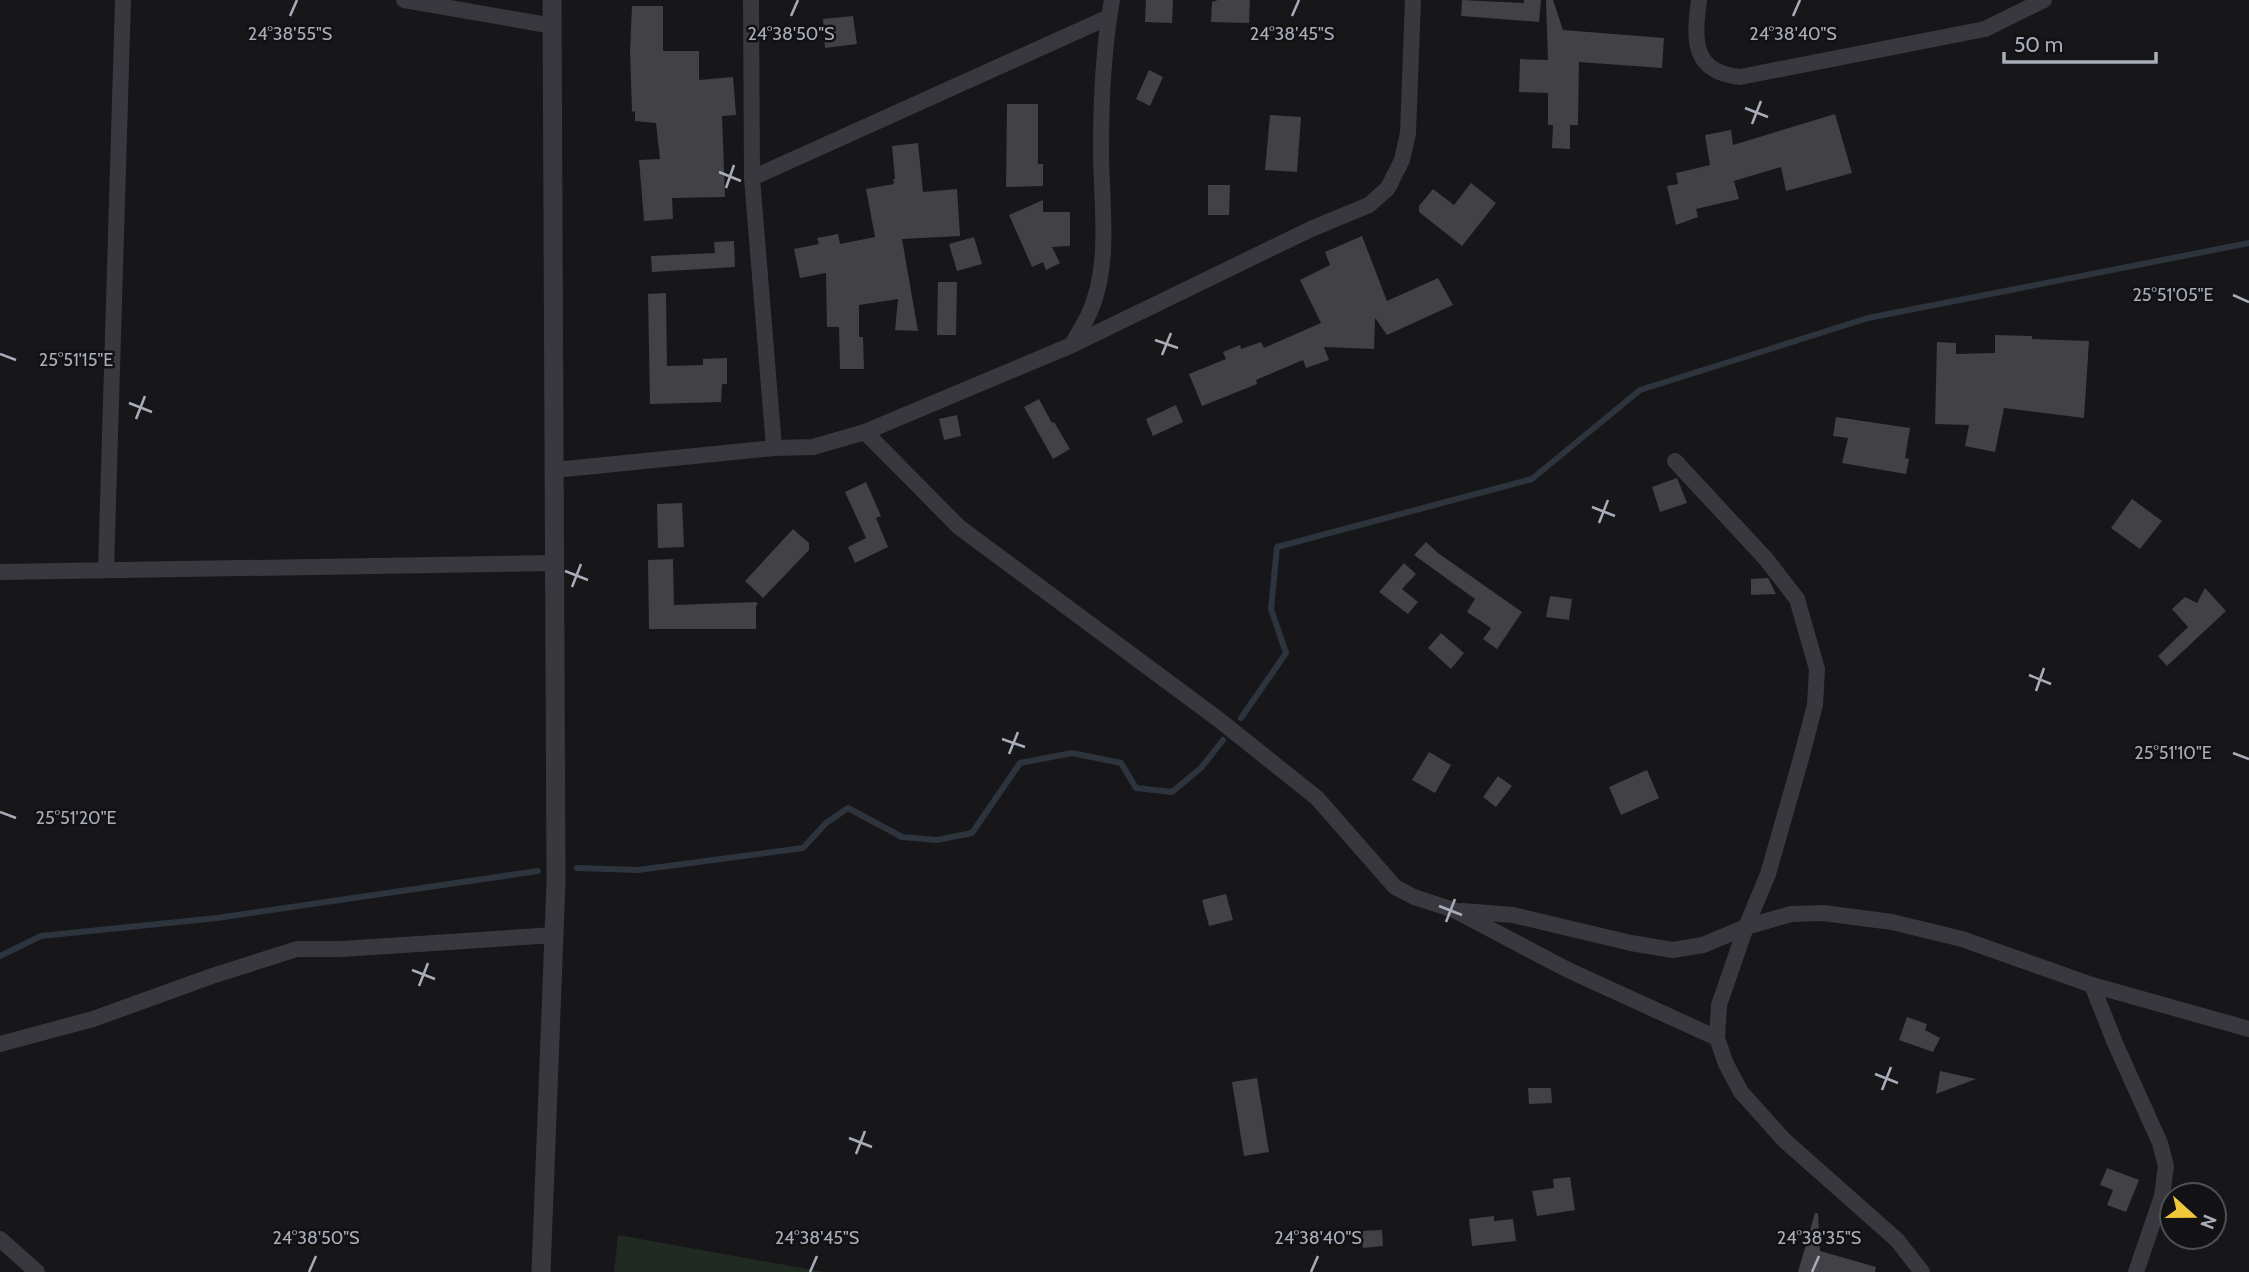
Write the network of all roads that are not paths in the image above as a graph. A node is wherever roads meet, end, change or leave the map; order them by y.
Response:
1 (122, 0) edge
2 (404, 0) edge
3 (552, 0) edge
4 (751, 0) edge
5 (1112, 0) edge
6 (1413, 0) edge
7 (1699, 0) edge
8 (2044, 0) edge
9 (1109, 17) junction
10 (553, 26) junction
11 (752, 178) junction
12 (1072, 345) junction
13 (865, 432) junction
14 (774, 448) junction
15 (1675, 461) dead end
16 (555, 470) junction
17 (555, 563) junction
18 (106, 570) junction
19 (0, 572) edge
20 (1454, 910) junction
21 (1746, 927) junction
22 (554, 935) junction
23 (2092, 985) junction
24 (2249, 1029) edge
25 (1717, 1038) junction
26 (0, 1044) edge
27 (0, 1238) edge
28 (37, 1272) edge
29 (541, 1272) edge
30 (1922, 1272) edge
31 (2136, 1272) edge

1 - 18 street
2 - 10 street
3 - 10 street
4 - 11 street
5 - 9 street
6 - 12 street
7 - 8 street
9 - 11 street
9 - 12 street
10 - 16 street
11 - 14 street
12 - 13 street
13 - 14 street
13 - 20 street
14 - 16 street
15 - 21 street
16 - 17 street
17 - 18 street
17 - 22 street
18 - 19 street
20 - 21 street
20 - 25 street
21 - 23 street
21 - 25 street
22 - 26 street
22 - 29 street
23 - 24 street
23 - 31 street
25 - 30 street
27 - 28 street

